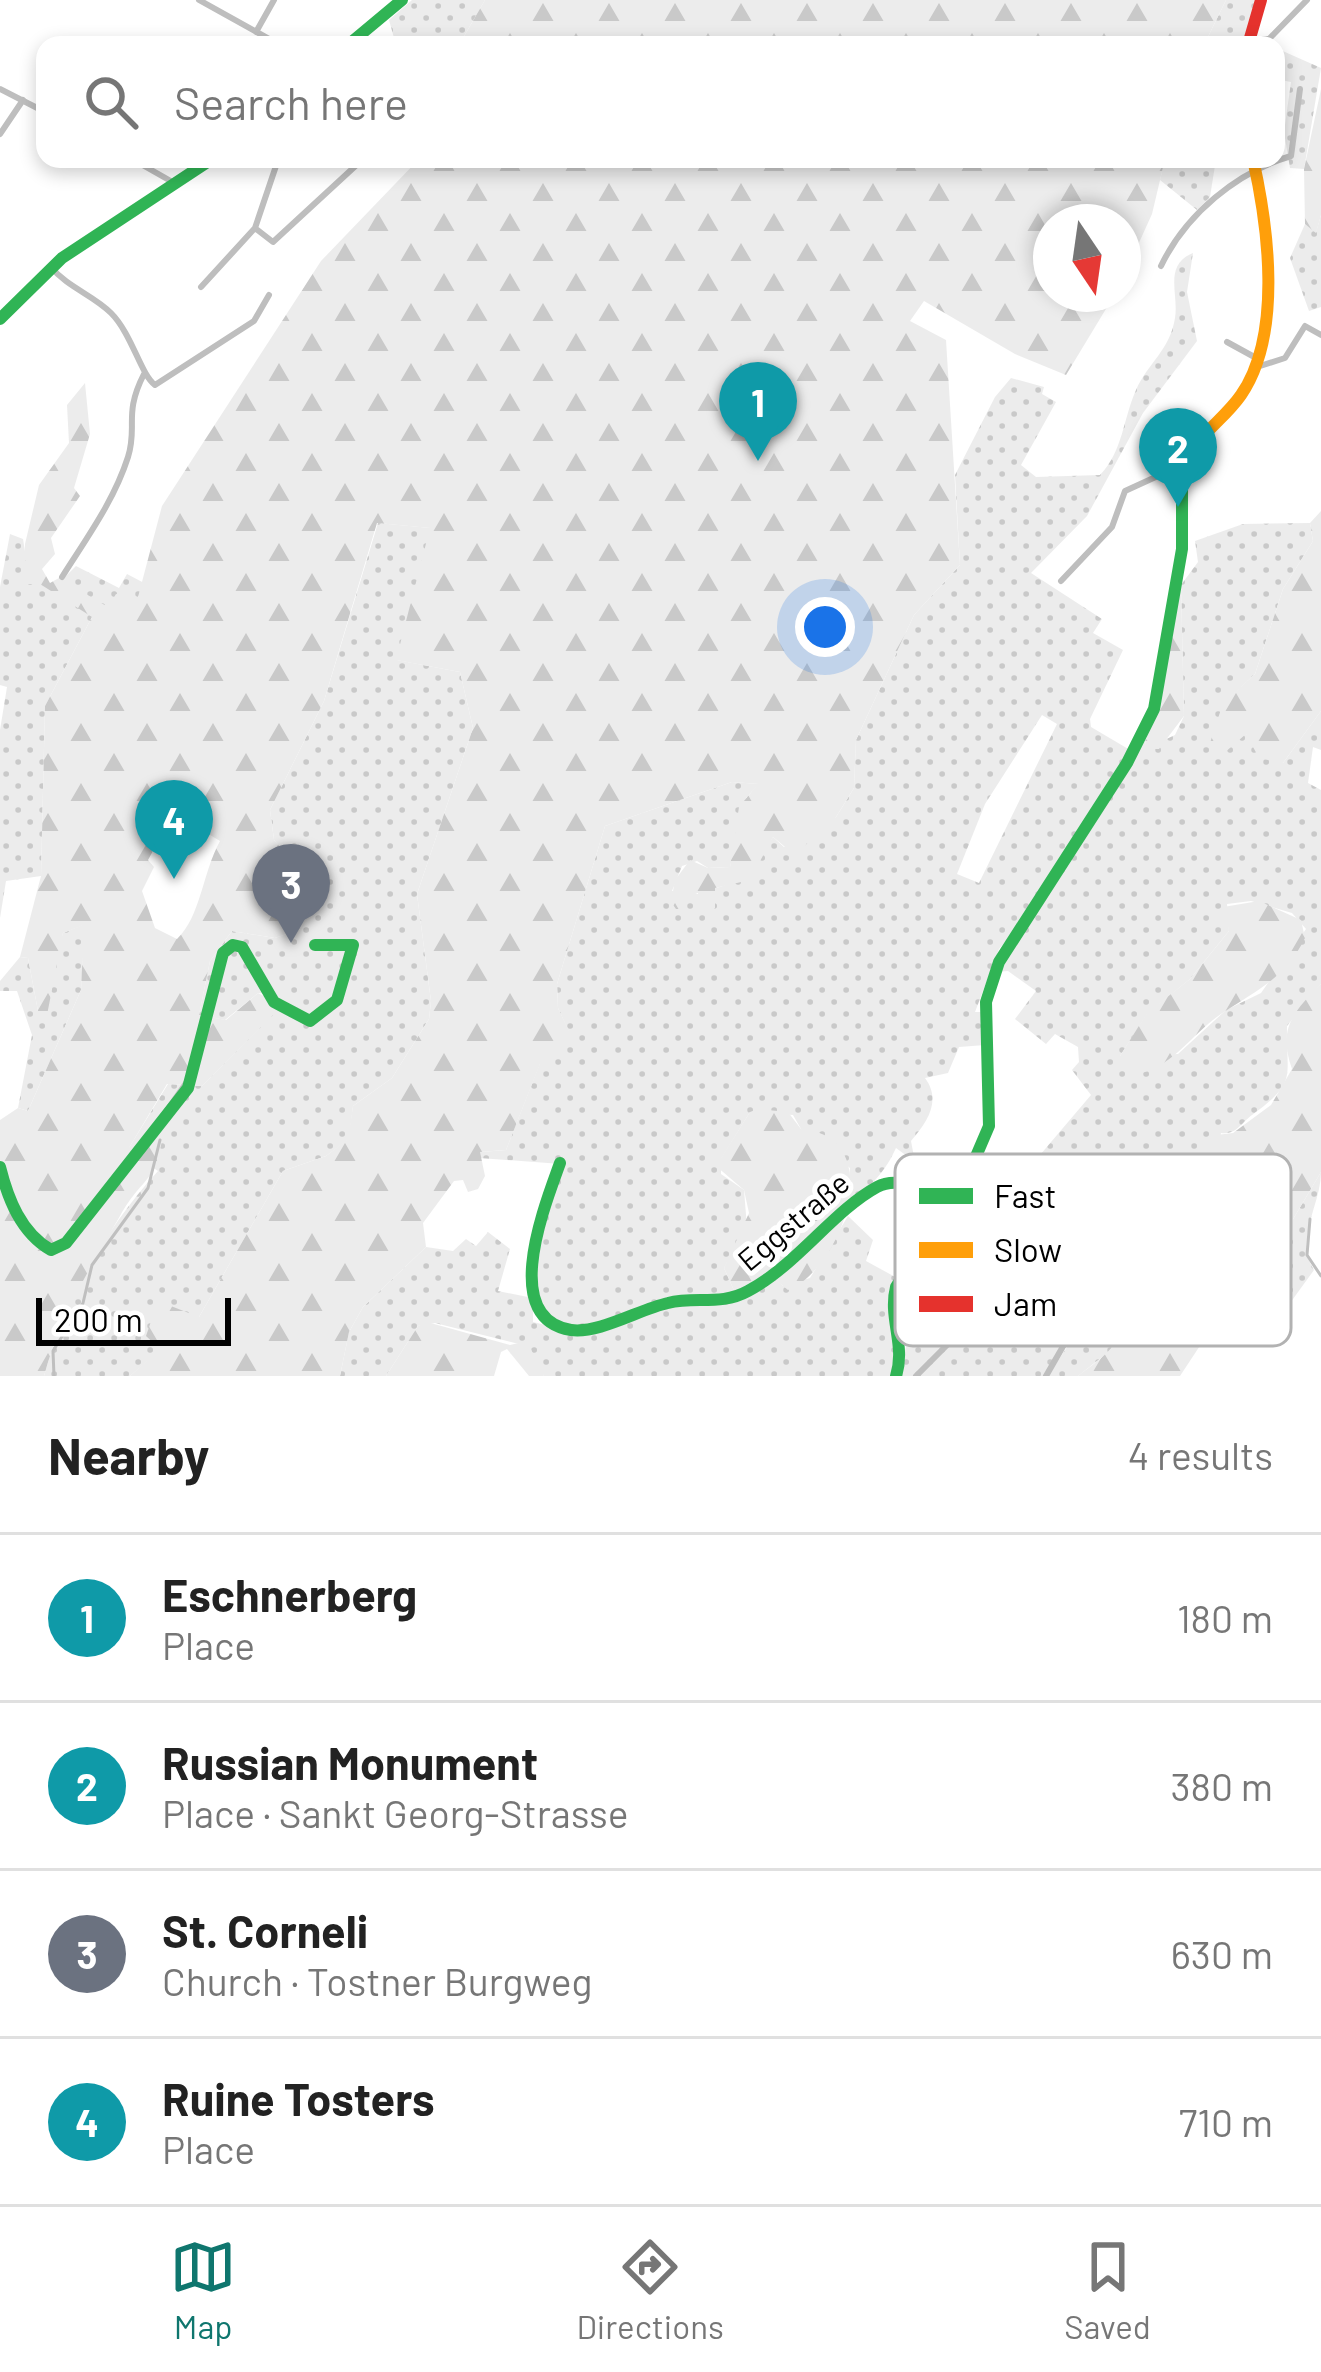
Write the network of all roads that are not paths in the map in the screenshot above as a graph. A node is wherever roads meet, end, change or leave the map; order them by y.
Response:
1 (199, 0) edge
2 (274, 0) edge
3 (402, 0) edge
4 (1261, 0) edge
5 (1307, 0) edge
6 (256, 32) junction
7 (263, 36) edge
8 (359, 36) edge
9 (1251, 36) edge
10 (1272, 36) edge
11 (0, 89) edge
12 (1300, 89) dead end
13 (23, 100) junction
14 (36, 108) edge
15 (0, 134) edge
16 (1285, 154) edge
17 (148, 168) edge
18 (195, 168) edge
19 (277, 168) edge
20 (354, 168) edge
21 (1249, 168) edge
22 (1255, 168) edge
23 (177, 185) junction
24 (255, 227) junction
25 (1161, 266) dead end
26 (51, 267) junction
27 (201, 287) dead end
28 (269, 296) dead end
29 (0, 319) edge
30 (1321, 335) edge
31 (1227, 342) dead end
32 (1256, 363) junction
33 (144, 373) junction
34 (1184, 464) junction
35 (62, 577) dead end
36 (1061, 581) dead end
37 (315, 946) dead end
38 (977, 1154) edge
39 (560, 1163) dead end
40 (0, 1167) edge
41 (895, 1184) edge
42 (895, 1288) edge
43 (895, 1320) edge
44 (902, 1346) edge
45 (946, 1346) edge
46 (1066, 1346) edge
47 (896, 1376) edge
48 (916, 1376) edge
49 (1046, 1376) edge

1 - 6 street
2 - 6 street
3 - 8 street
4 - 9 street
5 - 10 street
6 - 7 street
11 - 13 street
12 - 16 street
13 - 14 street
13 - 15 street
17 - 23 street
18 - 23 street
19 - 24 street
20 - 24 street
21 - 25 street
22 - 32 street
23 - 26 street
24 - 27 street
26 - 29 street
26 - 33 street
28 - 33 street
30 - 32 street
31 - 32 street
32 - 34 street
33 - 35 street
34 - 36 street
34 - 38 street
37 - 40 street
39 - 41 street, Eggstraße
42 - 43 street
44 - 47 street
45 - 48 street
46 - 49 street

